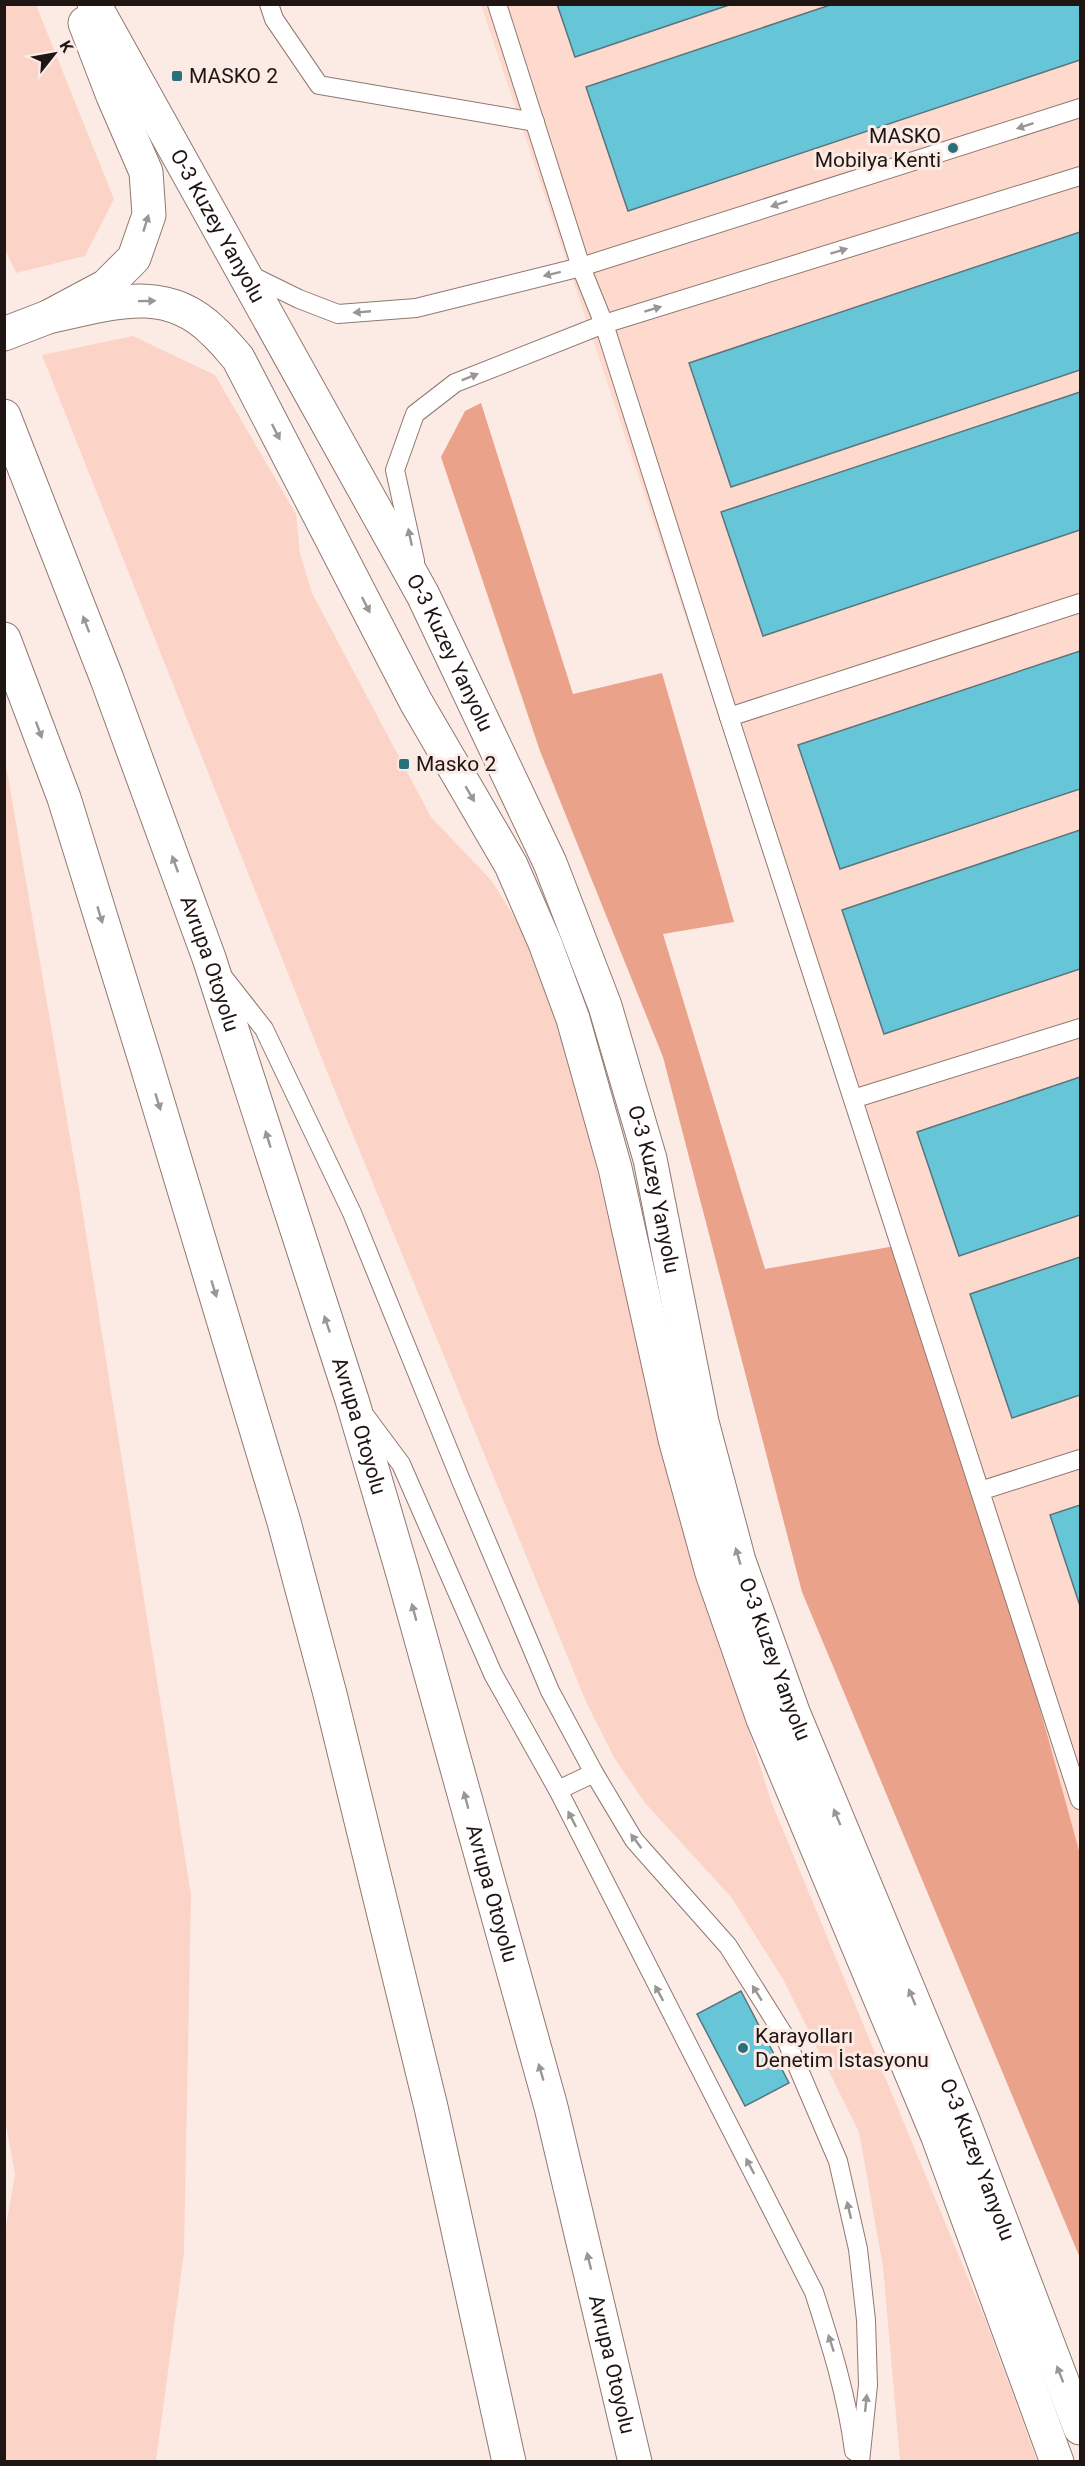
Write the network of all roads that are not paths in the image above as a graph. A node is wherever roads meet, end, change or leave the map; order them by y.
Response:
1 (78, 4) edge
2 (94, 4) edge
3 (269, 4) edge
4 (497, 4) edge
5 (1080, 108) edge
6 (535, 122) junction
7 (1080, 176) edge
8 (581, 267) junction
9 (245, 273) junction
10 (48, 317) junction
11 (604, 324) junction
12 (4, 334) edge
13 (4, 416) edge
14 (423, 595) junction
15 (1080, 603) edge
16 (4, 639) edge
17 (729, 717) junction
18 (209, 958) junction
19 (1080, 1028) edge
20 (853, 1099) junction
21 (352, 1400) junction
22 (1080, 1459) edge
23 (980, 1491) junction
24 (594, 1773) junction
25 (558, 1790) junction
26 (1080, 1800) edge
27 (1080, 2428) edge
28 (509, 2462) edge
29 (635, 2462) edge
30 (855, 2462) edge
31 (860, 2462) edge
32 (1057, 2462) edge

10 -> 1 main road
2 - 9 main road, O-3 Kuzey Yanyolu
3 - 6 lane
4 - 6 lane
5 -> 8 lane
6 - 8 lane
11 -> 7 lane
8 -> 9 lane
8 - 11 lane
9 - 14 main road, O-3 Kuzey Yanyolu
10 - 12 main road
10 -> 32 main road, O-3 Kuzey Yanyolu
14 -> 11 lane
11 - 17 lane
18 -> 13 main road, Avrupa Otoyolu
27 -> 14 main road, O-3 Kuzey Yanyolu
15 - 17 lane
16 -> 28 main road
17 - 20 lane
21 -> 18 main road, Avrupa Otoyolu
18 - 24 lane
19 - 20 lane
20 - 23 lane
21 - 25 lane
29 -> 21 main road, Avrupa Otoyolu
22 - 23 lane
23 - 26 lane
24 - 25 lane
31 -> 24 lane
30 -> 25 lane

